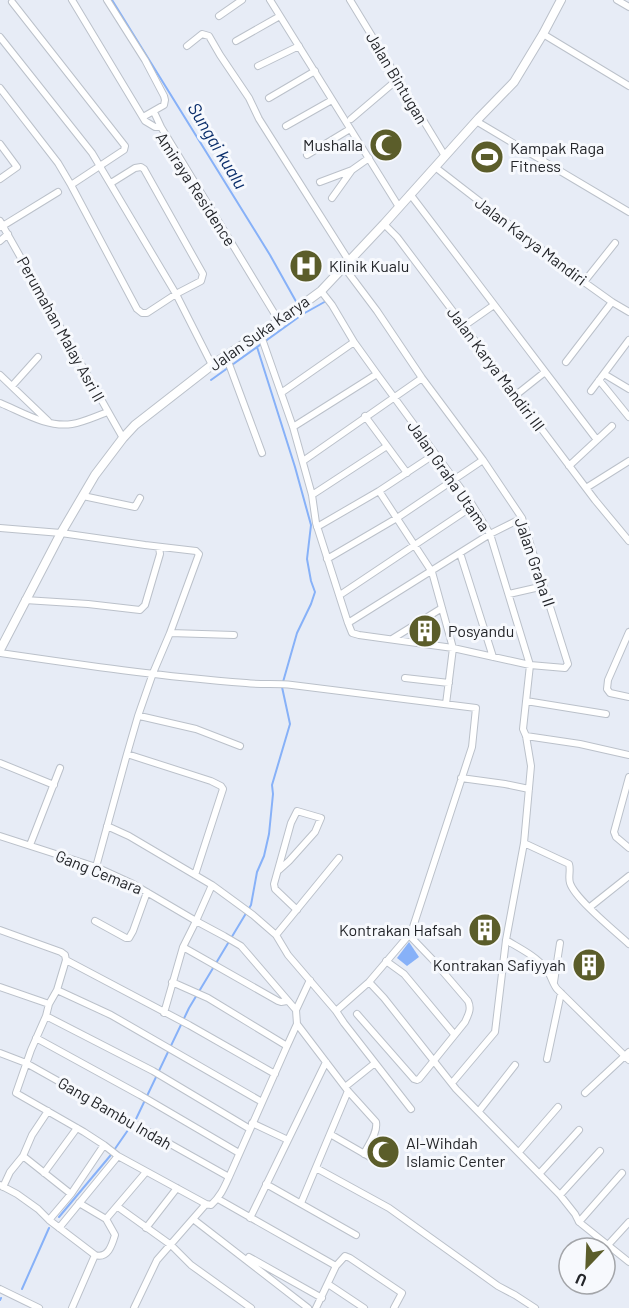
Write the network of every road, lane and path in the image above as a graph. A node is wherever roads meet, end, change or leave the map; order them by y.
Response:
1 (72, 0) edge
2 (107, 0) edge
3 (242, 0) edge
4 (270, 0) edge
5 (350, 0) edge
6 (561, 0) edge
7 (617, 0) edge
8 (12, 2) dead end
9 (629, 7) edge
10 (219, 16) dead end
11 (280, 16) junction
12 (543, 34) junction
13 (0, 37) edge
14 (236, 41) dead end
15 (187, 46) dead end
16 (299, 46) junction
17 (258, 66) dead end
18 (315, 71) junction
19 (398, 79) junction
20 (629, 86) edge
21 (0, 88) edge
22 (269, 98) dead end
23 (332, 100) junction
24 (154, 112) junction
25 (143, 117) junction
26 (351, 119) dead end
27 (476, 121) junction
28 (286, 126) dead end
29 (161, 128) junction
30 (350, 129) junction
31 (0, 144) edge
32 (307, 155) dead end
33 (445, 156) junction
34 (369, 159) junction
35 (100, 166) junction
36 (435, 168) junction
37 (352, 170) junction
38 (0, 179) edge
39 (320, 182) dead end
40 (111, 183) junction
41 (71, 185) junction
42 (58, 192) dead end
43 (410, 194) junction
44 (332, 198) dead end
45 (399, 207) junction
46 (629, 212) edge
47 (1, 225) edge
48 (386, 225) junction
49 (8, 234) junction
50 (0, 241) edge
51 (615, 243) dead end
52 (346, 267) junction
53 (584, 282) junction
54 (322, 292) junction
55 (176, 294) junction
56 (612, 302) junction
57 (494, 305) junction
58 (629, 312) edge
59 (279, 321) junction
60 (464, 326) junction
61 (260, 333) junction
62 (629, 340) edge
63 (354, 342) junction
64 (622, 349) junction
65 (629, 353) edge
66 (226, 356) junction
67 (38, 357) dead end
68 (566, 362) dead end
69 (212, 365) junction
70 (545, 372) junction
71 (376, 374) junction
72 (604, 374) junction
73 (0, 375) edge
74 (422, 378) junction
75 (599, 380) junction
76 (12, 386) junction
77 (629, 389) edge
78 (591, 392) dead end
79 (281, 393) junction
80 (516, 395) junction
81 (393, 397) junction
82 (0, 403) edge
83 (108, 412) junction
84 (365, 416) junction
85 (629, 417) edge
86 (51, 424) junction
87 (612, 426) dead end
88 (293, 427) junction
89 (123, 438) junction
90 (597, 440) junction
91 (387, 446) junction
92 (262, 453) dead end
93 (435, 454) junction
94 (483, 460) junction
95 (303, 461) junction
96 (629, 461) edge
97 (569, 465) junction
98 (407, 473) junction
99 (455, 480) junction
100 (586, 488) junction
101 (379, 491) junction
102 (312, 495) junction
103 (83, 496) junction
104 (140, 498) dead end
105 (474, 506) junction
106 (396, 518) junction
107 (522, 518) junction
108 (317, 526) junction
109 (0, 528) edge
110 (61, 533) junction
111 (490, 534) junction
112 (629, 541) edge
113 (415, 545) junction
114 (159, 547) junction
115 (460, 554) junction
116 (327, 559) junction
117 (432, 572) junction
118 (544, 586) junction
119 (509, 594) junction
120 (340, 595) junction
121 (25, 600) junction
122 (442, 608) junction
123 (348, 623) junction
124 (629, 632) edge
125 (170, 633) junction
126 (234, 635) dead end
127 (392, 639) junction
128 (453, 648) junction
129 (0, 652) edge
130 (493, 657) junction
131 (530, 665) junction
132 (153, 673) junction
133 (405, 678) dead end
134 (449, 683) junction
135 (629, 697) edge
136 (526, 700) junction
137 (446, 704) junction
138 (606, 714) dead end
139 (138, 716) junction
140 (526, 736) junction
141 (240, 746) dead end
142 (127, 754) junction
143 (629, 755) edge
144 (0, 763) edge
145 (60, 768) dead end
146 (461, 778) junction
147 (629, 778) edge
148 (54, 785) junction
149 (529, 789) junction
150 (107, 826) junction
151 (0, 836) edge
152 (524, 843) junction
153 (30, 845) junction
154 (629, 848) edge
155 (339, 858) dead end
156 (96, 867) junction
157 (279, 870) junction
158 (195, 875) junction
159 (629, 876) edge
160 (212, 885) junction
161 (147, 892) junction
162 (590, 907) junction
163 (297, 910) junction
164 (95, 921) dead end
165 (196, 921) junction
166 (0, 930) edge
167 (276, 935) junction
168 (409, 935) junction
169 (506, 940) junction
170 (561, 943) dead end
171 (629, 944) edge
172 (183, 947) junction
173 (66, 960) junction
174 (386, 961) junction
175 (310, 980) junction
176 (172, 982) junction
177 (369, 982) junction
178 (554, 986) junction
179 (0, 987) edge
180 (57, 990) junction
181 (561, 993) junction
182 (287, 1000) junction
183 (49, 1004) junction
184 (296, 1010) junction
185 (336, 1011) junction
186 (164, 1013) junction
187 (357, 1014) dead end
188 (46, 1016) junction
189 (297, 1024) junction
190 (454, 1034) junction
191 (36, 1038) junction
192 (287, 1046) junction
193 (0, 1053) edge
194 (628, 1056) edge
195 (547, 1059) dead end
196 (434, 1061) junction
197 (326, 1062) junction
198 (26, 1063) junction
199 (375, 1063) junction
200 (515, 1065) dead end
201 (275, 1074) junction
202 (452, 1083) junction
203 (347, 1089) junction
204 (585, 1093) dead end
205 (262, 1102) junction
206 (558, 1107) dead end
207 (411, 1108) dead end
208 (48, 1111) junction
209 (479, 1111) junction
210 (251, 1126) junction
211 (77, 1128) junction
212 (579, 1130) dead end
213 (330, 1134) junction
214 (288, 1140) junction
215 (111, 1151) junction
216 (600, 1151) dead end
217 (519, 1152) junction
218 (239, 1153) junction
219 (364, 1154) junction
220 (23, 1156) junction
221 (382, 1164) dead end
222 (316, 1168) junction
223 (146, 1172) junction
224 (44, 1173) junction
225 (540, 1173) junction
226 (622, 1173) dead end
227 (229, 1177) junction
228 (266, 1184) junction
229 (1, 1186) edge
230 (177, 1188) junction
231 (72, 1194) junction
232 (560, 1195) junction
233 (218, 1199) junction
234 (79, 1203) junction
235 (301, 1203) junction
236 (206, 1204) junction
237 (118, 1207) junction
238 (250, 1218) junction
239 (106, 1219) junction
240 (193, 1219) junction
241 (49, 1221) junction
242 (579, 1222) junction
243 (629, 1222) edge
244 (59, 1228) junction
245 (146, 1228) junction
246 (356, 1235) dead end
247 (597, 1236) edge
248 (616, 1236) edge
249 (171, 1245) junction
250 (230, 1247) junction
251 (617, 1252) edge
252 (95, 1255) junction
253 (629, 1262) edge
254 (336, 1266) junction
255 (328, 1284) junction
256 (0, 1289) edge
257 (322, 1298) junction
258 (26, 1305) edge
259 (39, 1308) edge
260 (72, 1308) edge
261 (134, 1308) edge
262 (251, 1308) edge
263 (308, 1308) edge
264 (316, 1308) edge
265 (363, 1308) edge
266 (394, 1308) edge
267 (535, 1308) edge

1 - 25 street, Amiraya Residence
2 - 24 street
3 - 10 street
4 - 11 street
5 - 19 street, Jalan Bintugan
6 - 12 main road, Jalan Suka Karya
7 - 9 street
8 - 35 street
11 - 14 street
11 - 16 street
12 - 20 street
12 - 27 main road, Jalan Suka Karya
13 - 35 street
15 - 52 street, Jalan Graha II
16 - 17 street
16 - 18 street
18 - 22 street
18 - 23 street
19 - 26 street
19 - 33 street, Jalan Bintugan
21 - 41 street
23 - 28 street
23 - 30 street
24 - 25 street
24 - 29 street
25 - 29 street, Amiraya Residence
27 - 33 main road, Jalan Suka Karya
27 - 46 street
29 - 59 street, Amiraya Residence
30 - 32 street
30 - 34 street
31 - 38 street
33 - 36 main road, Jalan Suka Karya
34 - 37 street
34 - 45 street
35 - 40 street
35 - 41 street
36 - 43 main road, Jalan Suka Karya
36 - 53 street, Jalan Karya Mandiri
37 - 39 street
37 - 44 street
40 - 55 street
40 - 55 street
41 - 55 street
42 - 47 street
43 - 45 main road, Jalan Suka Karya
43 - 57 street
45 - 48 main road, Jalan Suka Karya
47 - 49 street, Perumahan Malay Asri II
48 - 52 main road, Jalan Suka Karya
48 - 60 street, Jalan Karya Mandiri III
49 - 50 street
49 - 83 street, Perumahan Malay Asri II
51 - 53 street
52 - 54 main road, Jalan Suka Karya
52 - 74 street, Jalan Graha II
53 - 56 street, Jalan Karya Mandiri
54 - 59 main road, Jalan Suka Karya
54 - 63 street, Jalan Graha Utama
55 - 69 street
56 - 58 street, Jalan Karya Mandiri
56 - 68 street
57 - 60 street
57 - 70 street
59 - 61 main road, Jalan Suka Karya
60 - 80 street, Jalan Karya Mandiri III
61 - 66 main road, Jalan Suka Karya
61 - 79 street
62 - 64 street
63 - 71 street, Jalan Graha Utama
63 - 79 street
64 - 65 street
64 - 72 street
66 - 69 main road, Jalan Suka Karya
66 - 92 street
67 - 76 street
69 - 89 main road, Jalan Suka Karya
70 - 80 street
70 - 90 street
71 - 81 street, Jalan Graha Utama
71 - 88 street
72 - 75 street
72 - 77 street
73 - 76 street
74 - 81 street
74 - 94 street, Jalan Graha II
75 - 78 street
75 - 85 street
76 - 86 street
79 - 88 street
80 - 97 street, Jalan Karya Mandiri III
81 - 84 street
81 - 93 street, Jalan Graha Utama
82 - 86 street
83 - 86 street
83 - 89 street, Perumahan Malay Asri II
84 - 91 street
84 - 95 street
87 - 90 street
88 - 95 street
89 - 103 main road, Jalan Suka Karya
90 - 97 street
91 - 98 street
91 - 102 street
93 - 98 street
93 - 99 street, Jalan Graha Utama
94 - 99 street
94 - 107 street, Jalan Graha II
95 - 102 street
96 - 100 street
97 - 100 street, Jalan Karya Mandiri III
98 - 101 street
99 - 105 street, Jalan Graha Utama
99 - 106 street
100 - 112 street, Jalan Karya Mandiri III
101 - 106 street
101 - 108 street
102 - 108 street
103 - 104 street
103 - 110 main road, Jalan Suka Karya
105 - 111 street, Jalan Graha Utama
105 - 113 street
106 - 113 street
106 - 116 street
107 - 111 street
107 - 118 street, Jalan Graha II
108 - 116 street
109 - 110 street
110 - 114 street
110 - 121 main road, Jalan Suka Karya
111 - 115 street
111 - 119 street, Jalan Graha Utama
113 - 117 street
113 - 120 street
114 - 121 street
114 - 125 street
115 - 117 street
115 - 130 street
116 - 120 street
117 - 122 street
117 - 123 street
118 - 119 street
118 - 131 street, Jalan Graha II
119 - 131 street, Jalan Graha Utama
120 - 123 street
121 - 129 main road, Jalan Suka Karya
122 - 127 street
122 - 128 street
123 - 127 street, Jalan Graha II
124 - 135 street
125 - 126 street
125 - 132 street
127 - 128 street, Jalan Graha II
128 - 130 street, Jalan Graha II
128 - 134 street
129 - 132 street
130 - 131 street, Jalan Graha II
131 - 136 street
132 - 137 street
132 - 139 street
133 - 134 street
134 - 137 street
136 - 138 street
136 - 140 street
137 - 146 street
139 - 141 street
139 - 142 street
140 - 143 street
140 - 149 street
142 - 150 street
142 - 158 street
144 - 148 street
145 - 148 street
146 - 149 street
146 - 168 street
147 - 154 street
148 - 153 street
149 - 152 street
150 - 156 street
150 - 158 street
151 - 153 street, Gang Cemara
152 - 162 street
152 - 169 street
153 - 156 street, Gang Cemara
155 - 163 street
156 - 161 street, Gang Cemara
157 - 157 street
157 - 163 street
158 - 160 street
159 - 162 street
160 - 165 street
160 - 167 street
161 - 164 street
161 - 165 street, Gang Cemara
162 - 171 street
163 - 167 street
165 - 172 street
165 - 182 street, Gang Cemara
166 - 173 street
167 - 175 street
168 - 174 street
168 - 190 street
169 - 178 street
169 - 202 street
170 - 178 street
172 - 176 street
172 - 182 street
173 - 180 street
173 - 186 street
174 - 177 street
174 - 190 street
175 - 184 street
175 - 185 street
176 - 186 street
176 - 192 street
177 - 185 street
177 - 196 street
178 - 181 street
179 - 183 street
180 - 183 street
180 - 205 street
181 - 194 street
181 - 195 street
182 - 184 street, Gang Cemara
183 - 188 street
184 - 189 street
185 - 199 street
186 - 201 street
187 - 196 street
188 - 191 street
188 - 210 street
189 - 192 street
189 - 197 street
190 - 196 street
191 - 198 street
191 - 218 street
192 - 201 street
193 - 198 street, Gang Bambu Indah
194 - 204 street
196 - 202 street
197 - 203 street
197 - 214 street
198 - 208 street
198 - 227 street, Gang Bambu Indah
199 - 203 street
199 - 207 street
200 - 209 street
201 - 205 street
202 - 209 street
203 - 213 street
203 - 219 street
205 - 210 street
206 - 217 street
208 - 211 street
208 - 220 street
209 - 217 street
210 - 214 street
210 - 218 street
211 - 215 street
211 - 224 street
212 - 225 street
213 - 219 street
213 - 222 street
214 - 228 street
215 - 223 street
215 - 231 street
215 - 234 street
216 - 232 street
217 - 225 street
218 - 227 street
219 - 221 street
220 - 224 street
220 - 229 street
222 - 235 street
222 - 267 street
223 - 230 street
223 - 237 street
224 - 231 street
225 - 232 street
226 - 242 street
227 - 233 street
228 - 235 street
228 - 238 street
229 - 241 street
230 - 236 street
230 - 245 street
231 - 241 street
232 - 242 street
233 - 236 street
233 - 238 street
234 - 239 street
234 - 244 street
235 - 246 street
236 - 240 street
237 - 239 street
237 - 245 street
238 - 254 street
239 - 252 street
240 - 249 street
240 - 250 street
241 - 244 street
242 - 247 street
243 - 248 street
244 - 252 street
245 - 249 street
249 - 261 street
249 - 262 street
250 - 257 street
250 - 263 street
251 - 253 street
252 - 260 street
254 - 255 street
254 - 266 street
255 - 257 street
255 - 265 street
256 - 258 street
257 - 264 street
258 - 259 street

